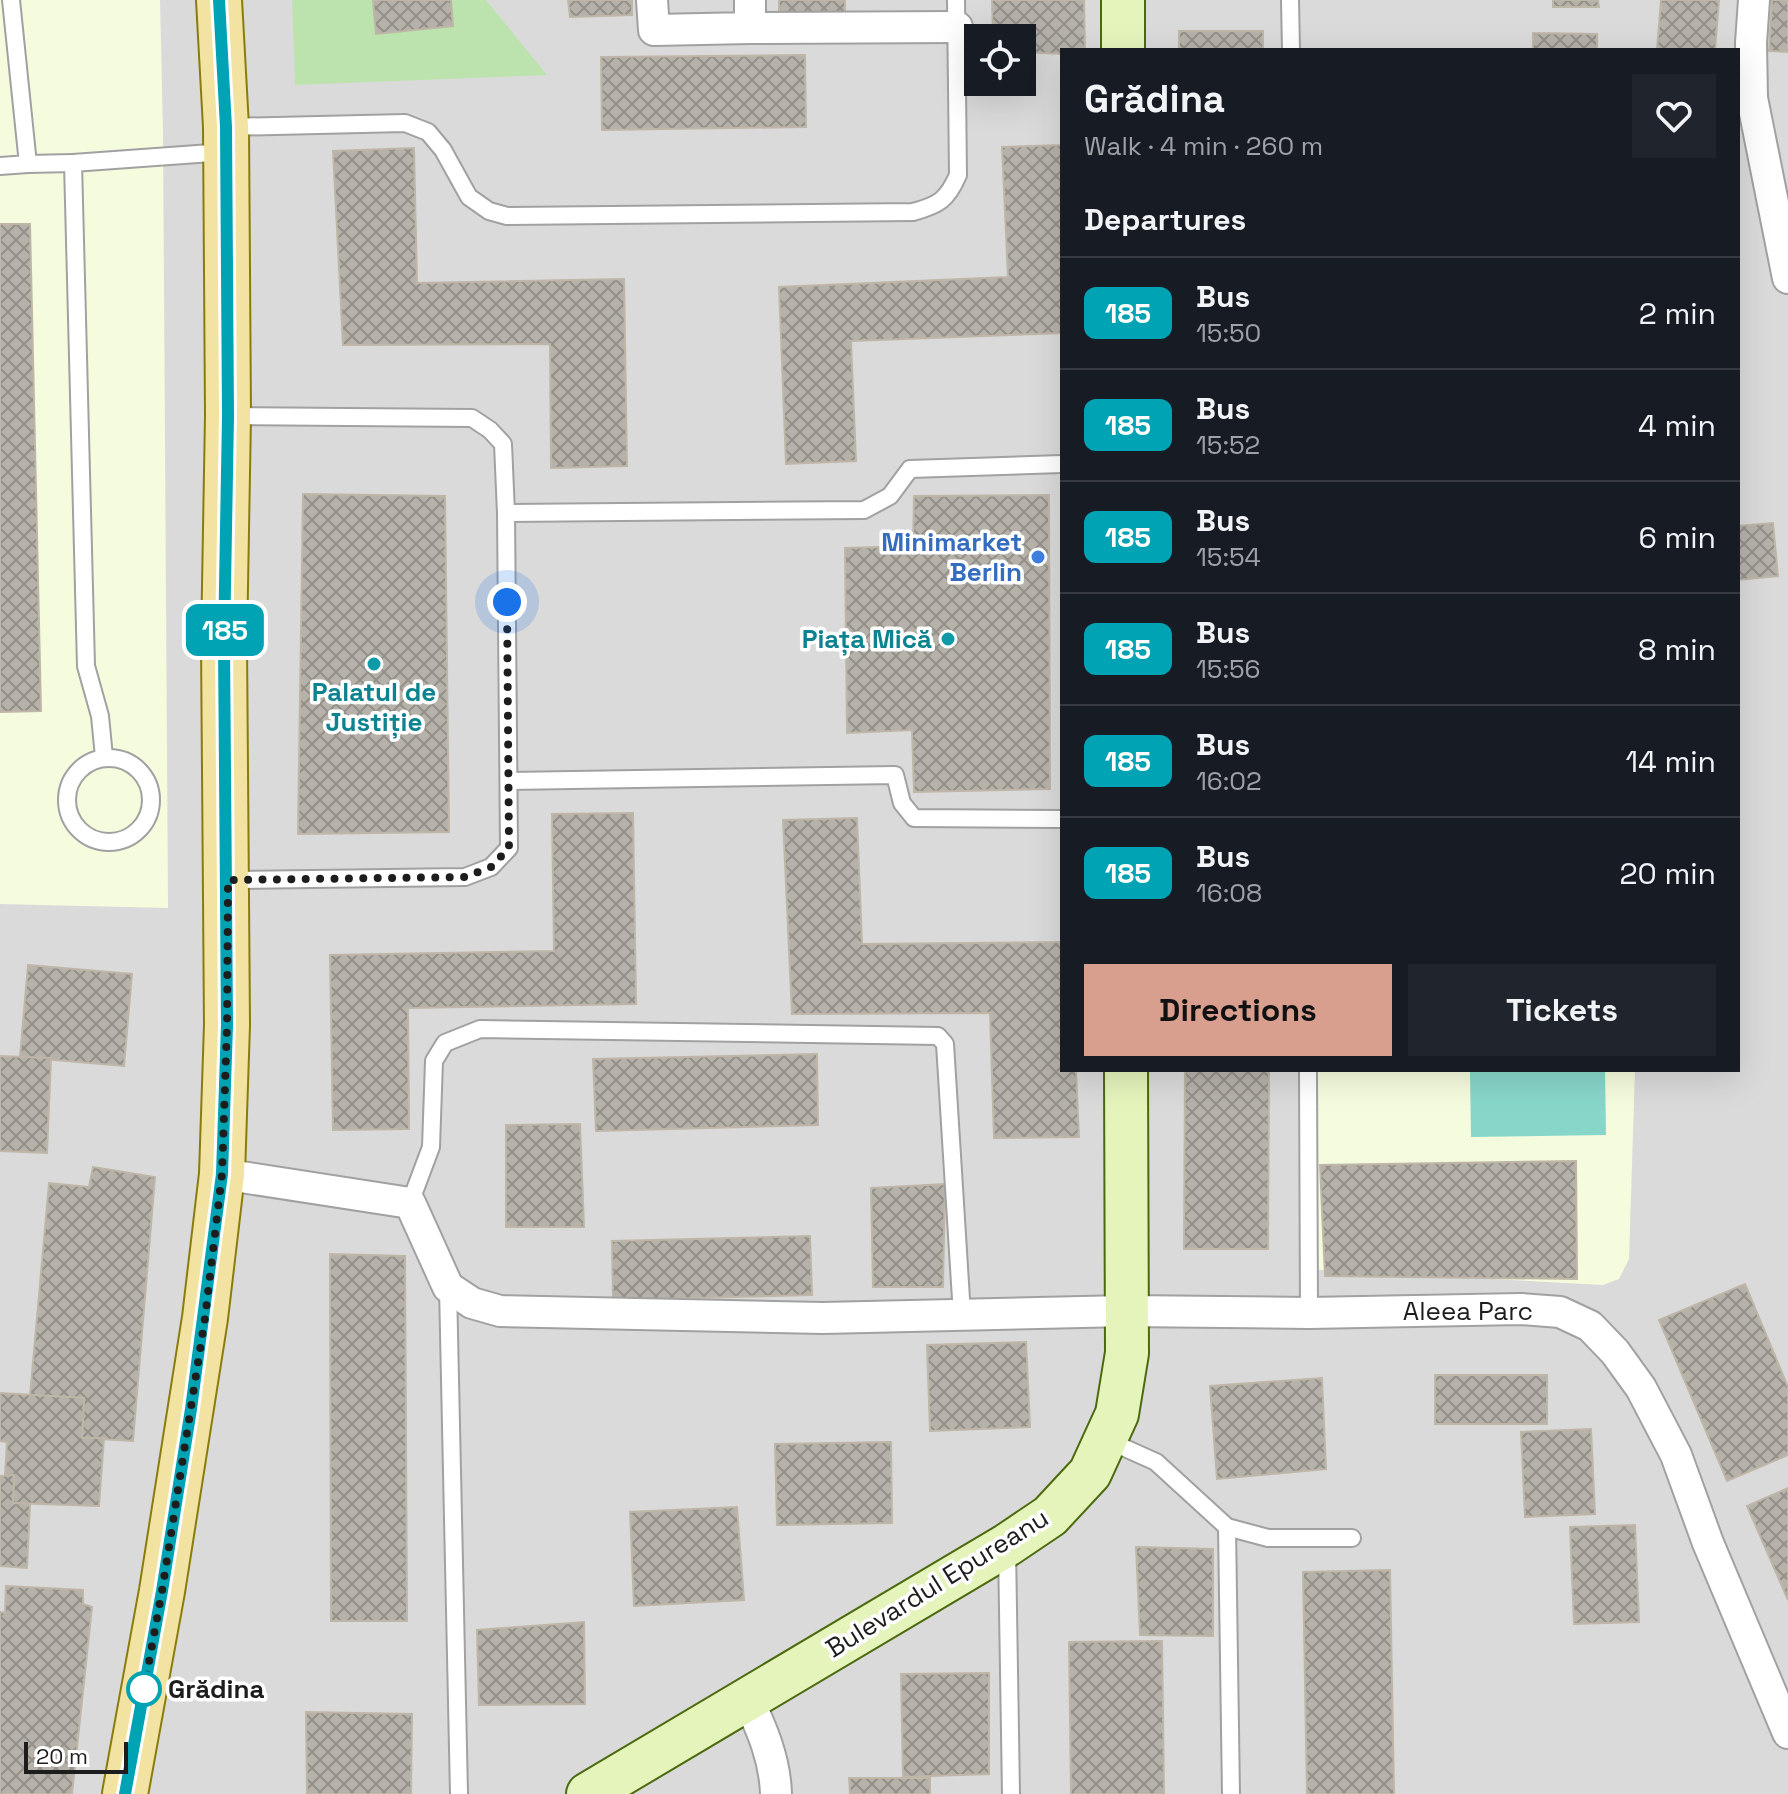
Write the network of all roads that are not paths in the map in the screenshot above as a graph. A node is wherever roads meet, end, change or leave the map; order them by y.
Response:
1 (11, 0) edge
2 (219, 0) edge
3 (652, 0) edge
4 (1123, 0) edge
5 (1290, 0) edge
6 (1754, 0) edge
7 (750, 14) edge
8 (957, 14) edge
9 (1123, 48) edge
10 (1291, 48) edge
11 (226, 140) junction
12 (73, 163) junction
13 (28, 164) junction
14 (0, 166) edge
15 (1785, 248) edge
16 (1788, 278) edge
17 (228, 416) junction
18 (1060, 464) edge
19 (506, 513) junction
20 (104, 757) junction
21 (509, 781) junction
22 (1060, 819) edge
23 (228, 880) junction
24 (1126, 1072) edge
25 (1308, 1072) edge
26 (222, 1174) junction
27 (410, 1203) junction
28 (448, 1287) junction
29 (1126, 1311) junction
30 (1309, 1313) junction
31 (962, 1315) junction
32 (1105, 1439) junction
33 (1227, 1527) junction
34 (1352, 1538) dead end
35 (1007, 1545) junction
36 (748, 1699) junction
37 (1788, 1733) edge
38 (125, 1794) edge
39 (459, 1794) edge
40 (588, 1794) edge
41 (776, 1794) edge
42 (1011, 1794) edge
43 (1231, 1794) edge

1 - 13 lane
2 - 11 main road
3 - 7 street
4 - 9 main road
5 - 10 lane
6 - 15 street
7 - 8 street
8 - 11 lane
11 - 12 lane
11 - 17 main road
12 - 13 lane
12 - 20 lane
13 - 14 lane
15 - 16 street
17 - 19 lane
17 - 23 main road
18 - 19 lane
19 - 21 lane
20 - 20 lane
21 - 22 lane
21 - 23 lane
23 - 26 main road
24 - 29 main road, Bulevardul Epureanu
25 - 30 lane
26 - 27 street
26 - 38 main road
27 - 28 street
27 - 31 lane
28 - 31 street, Aleea Parc
28 - 39 lane
29 - 30 street, Aleea Parc
29 - 31 street, Aleea Parc
29 - 32 main road, Bulevardul Epureanu
30 - 37 street, Aleea Parc
32 - 33 lane
32 - 35 main road, Bulevardul Epureanu
33 - 34 lane
33 - 43 lane
35 - 36 main road, Bulevardul Epureanu
35 - 42 lane
36 - 40 main road, Bulevardul Epureanu
36 - 41 street

